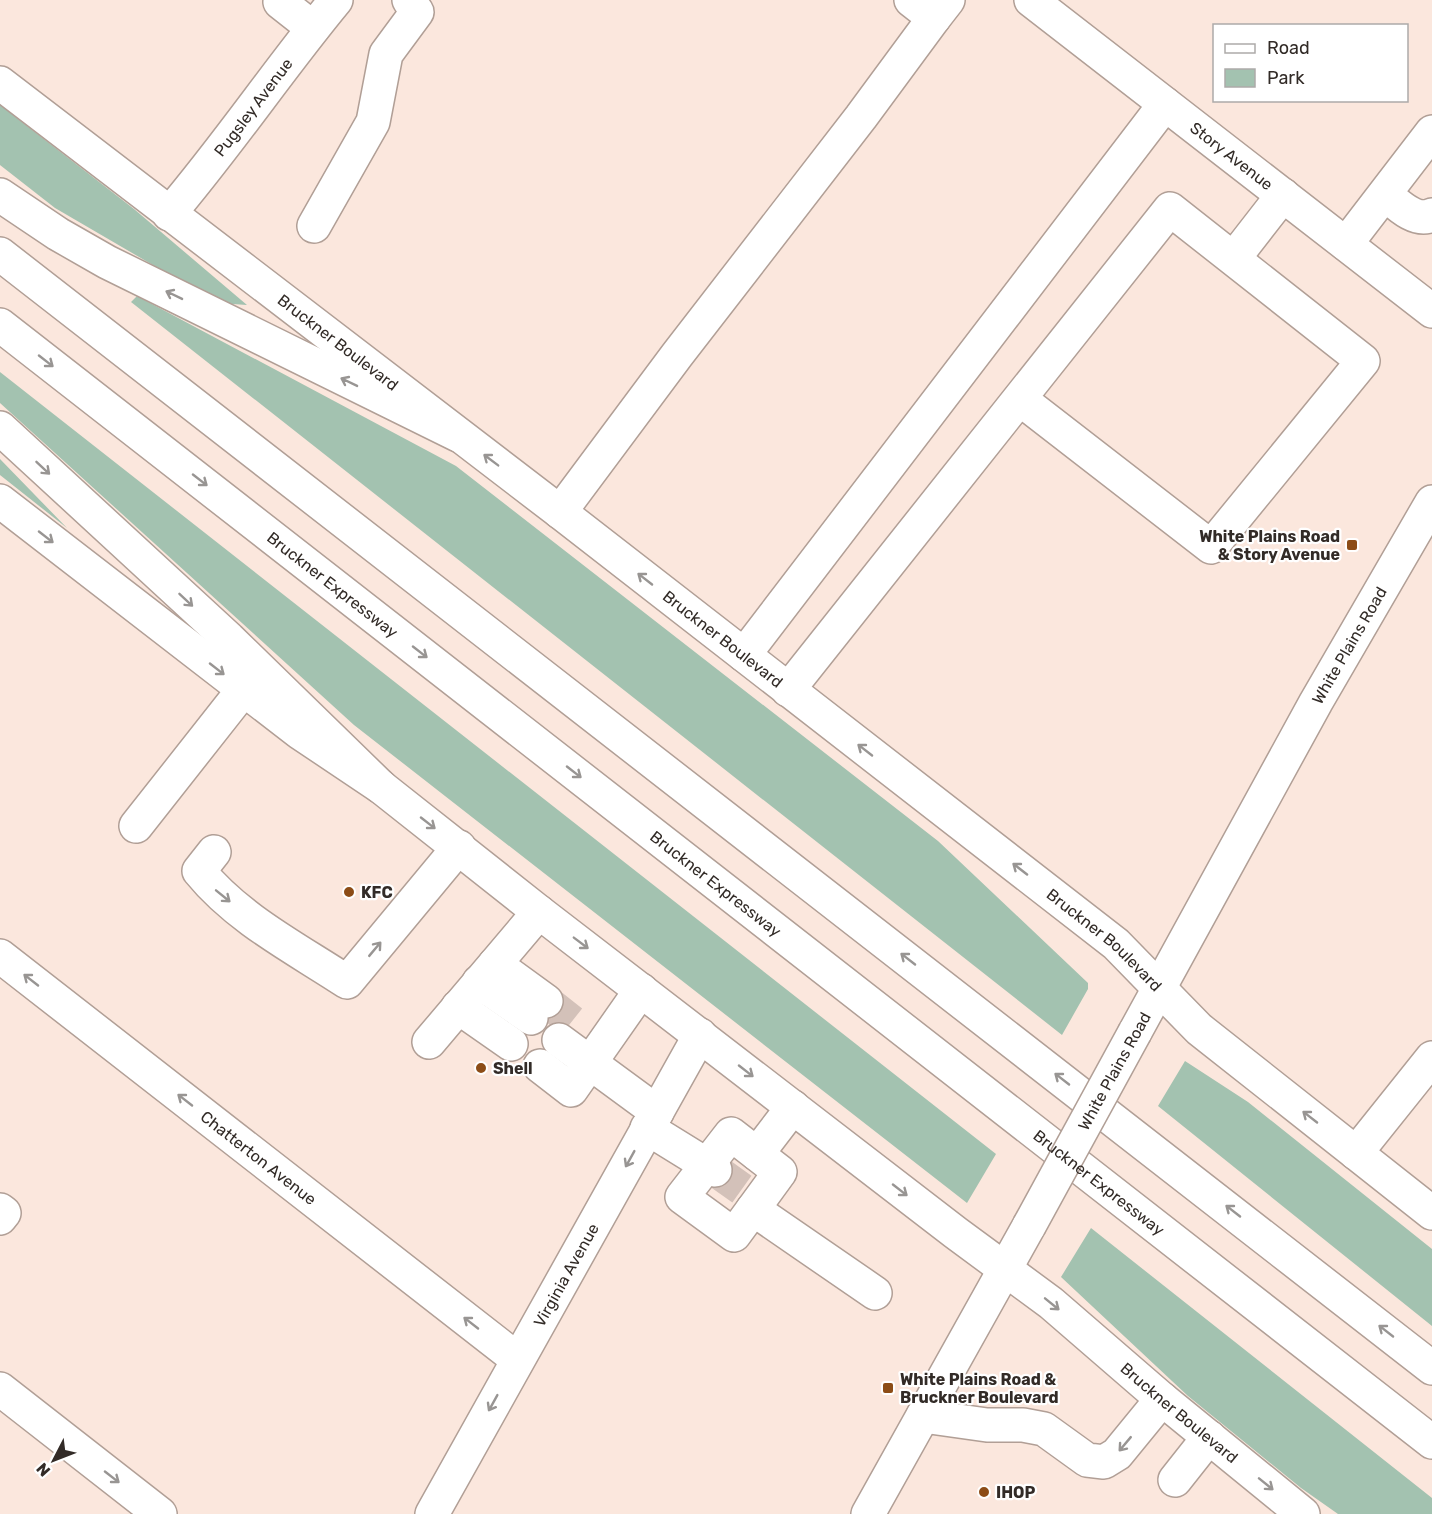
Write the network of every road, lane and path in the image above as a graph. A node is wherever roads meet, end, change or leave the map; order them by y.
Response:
1 (336, 0) edge
2 (409, 0) edge
3 (1031, 0) edge
4 (280, 2) dead end
5 (931, 6) edge
6 (313, 28) junction
7 (0, 83) edge
8 (1165, 104) junction
9 (1432, 132) edge
10 (1385, 194) junction
11 (0, 195) edge
12 (1283, 195) junction
13 (169, 214) junction
14 (1432, 215) edge
15 (314, 226) dead end
16 (1346, 244) junction
17 (0, 254) edge
18 (1234, 258) junction
19 (1432, 311) edge
20 (0, 325) edge
21 (1020, 399) junction
22 (0, 428) edge
23 (458, 435) junction
24 (0, 501) edge
25 (1432, 502) edge
26 (560, 512) junction
27 (744, 655) junction
28 (244, 689) junction
29 (788, 690) junction
30 (381, 787) junction
31 (136, 826) dead end
32 (459, 847) junction
33 (214, 852) dead end
34 (539, 912) junction
35 (0, 956) edge
36 (487, 973) junction
37 (1160, 989) junction
38 (641, 990) junction
39 (458, 1007) junction
40 (538, 1010) tunnel mouth
41 (567, 1031) tunnel mouth
42 (700, 1035) junction
43 (429, 1042) dead end
44 (511, 1044) dead end
45 (597, 1054) junction
46 (1432, 1058) edge
47 (540, 1066) dead end
48 (793, 1107) junction
49 (652, 1120) junction
50 (1356, 1153) junction
51 (757, 1154) junction
52 (711, 1167) junction
53 (752, 1201) junction
54 (0, 1210) edge
55 (1432, 1213) edge
56 (0, 1218) edge
57 (1005, 1269) junction
58 (875, 1293) dead end
59 (518, 1359) junction
60 (1432, 1368) edge
61 (0, 1389) edge
62 (1162, 1399) junction
63 (922, 1416) junction
64 (1209, 1437) junction
65 (1432, 1442) edge
66 (1175, 1480) dead end
67 (1292, 1511) edge
68 (160, 1514) edge
69 (432, 1514) edge
70 (868, 1514) edge

1 - 6 main road, Pugsley Avenue
2 - 15 main road
3 - 8 main road, Story Avenue
4 - 6 main road
5 - 26 main road
6 - 13 main road, Pugsley Avenue
7 - 13 main road, Bruckner Boulevard
8 - 12 main road, Story Avenue
8 - 27 main road
9 - 10 main road
10 - 14 main road
10 - 16 main road
23 -> 11 main road
12 - 16 main road, Story Avenue
12 - 18 main road
13 - 23 main road, Bruckner Boulevard
16 - 19 main road, Story Avenue
60 -> 17 main road
18 - 21 main road
18 - 21 main road
20 -> 65 main road, Bruckner Expressway
21 - 29 main road
22 -> 30 main road
26 -> 23 main road, Bruckner Boulevard
24 -> 28 main road, Bruckner Boulevard
25 - 37 main road, White Plains Road
27 -> 26 main road, Bruckner Boulevard
27 - 29 main road, Bruckner Boulevard
28 - 30 main road, Bruckner Boulevard
28 - 31 main road
37 -> 29 main road, Bruckner Boulevard
30 -> 32 main road, Bruckner Boulevard
33 -> 32 main road
32 - 34 main road, Bruckner Boulevard
34 - 36 main road
34 -> 38 main road, Bruckner Boulevard
59 -> 35 main road, Chatterton Avenue
36 - 39 main road
36 - 40 main road
50 -> 37 main road, Bruckner Boulevard
37 - 57 main road, White Plains Road, bridge
38 - 42 main road, Bruckner Boulevard
38 - 45 main road
39 - 43 main road
39 - 44 main road
41 - 45 main road
42 -> 48 main road, Bruckner Boulevard
42 - 49 main road, Virginia Avenue
45 - 47 main road
45 - 49 main road
46 - 50 main road
48 - 51 main road
48 -> 57 main road, Bruckner Boulevard
49 - 52 main road
49 -> 59 main road, Virginia Avenue
50 - 55 main road, Bruckner Boulevard
51 - 52 main road
51 - 53 main road
52 - 53 main road
53 - 58 main road
54 - 56 main road
57 -> 62 main road, Bruckner Boulevard
57 - 63 main road, White Plains Road
59 -> 69 main road, Virginia Avenue
61 -> 68 main road
62 -> 63 main road
62 - 64 main road, Bruckner Boulevard
63 - 70 main road, White Plains Road
64 - 66 main road
64 -> 67 main road, Bruckner Boulevard

